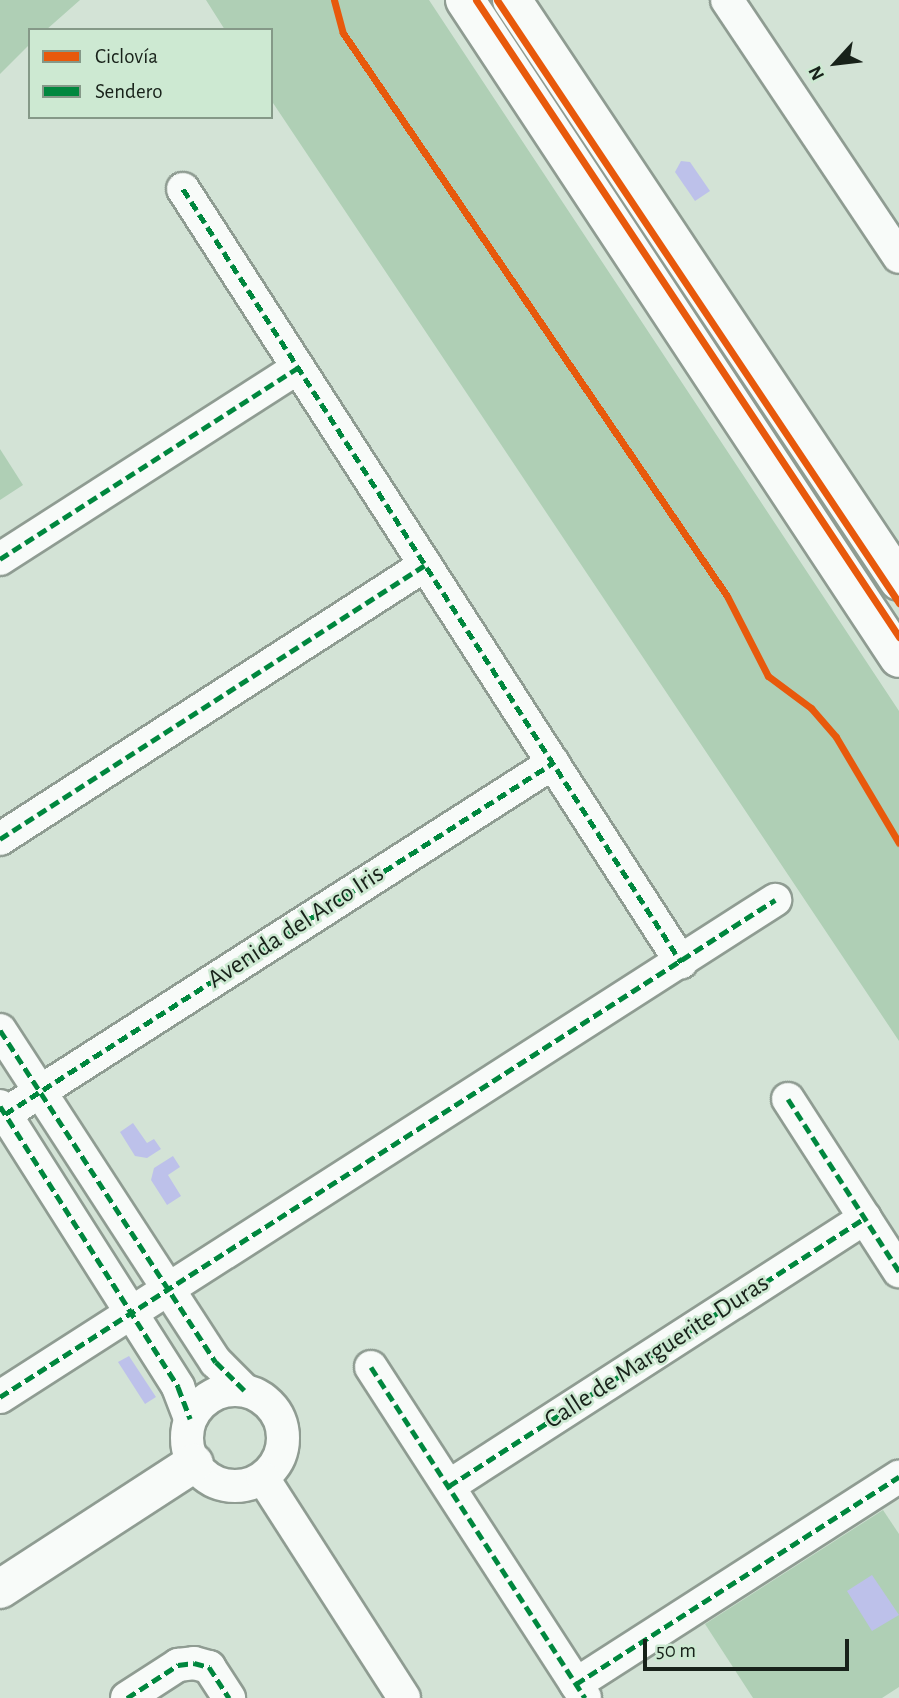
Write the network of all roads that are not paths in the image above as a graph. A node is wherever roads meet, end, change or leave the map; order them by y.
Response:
1 (465, 0) edge
2 (512, 0) edge
3 (727, 0) edge
4 (183, 189) dead end
5 (899, 257) edge
6 (298, 368) junction
7 (0, 559) edge
8 (425, 565) junction
9 (899, 581) edge
10 (899, 658) edge
11 (553, 763) junction
12 (0, 839) edge
13 (775, 900) dead end
14 (681, 962) junction
15 (0, 1030) edge
16 (40, 1093) junction
17 (788, 1100) dead end
18 (3, 1110) edge
19 (865, 1218) junction
20 (899, 1271) edge
21 (170, 1287) junction
22 (131, 1313) junction
23 (371, 1367) dead end
24 (244, 1390) junction
25 (0, 1397) edge
26 (190, 1419) junction
27 (194, 1463) junction
28 (899, 1477) edge
29 (262, 1478) junction
30 (449, 1486) junction
31 (0, 1589) edge
32 (580, 1691) edge
33 (127, 1698) edge
34 (229, 1698) edge
35 (404, 1698) edge

1 - 10 street
2 - 9 street
3 - 5 street
4 - 6 street
6 - 7 street
6 - 8 street
8 - 11 street
8 - 12 street
11 - 14 street
11 - 16 street, Avenida del Arco Iris
13 - 14 street
14 - 21 street
15 - 16 street
16 - 18 street, Avenida del Arco Iris
16 - 21 street
17 - 19 street
18 - 22 street, Avenida del Arco Iris
19 - 20 street
19 - 30 street, Calle de Marguerite Duras
21 - 22 street
21 - 24 street
22 - 25 street
22 - 26 street, Avenida del Arco Iris
23 - 30 street
24 - 26 street
24 - 29 street
26 - 27 street
27 - 29 street
27 - 31 street
28 - 32 street
29 - 35 street
30 - 32 street
33 - 34 street

